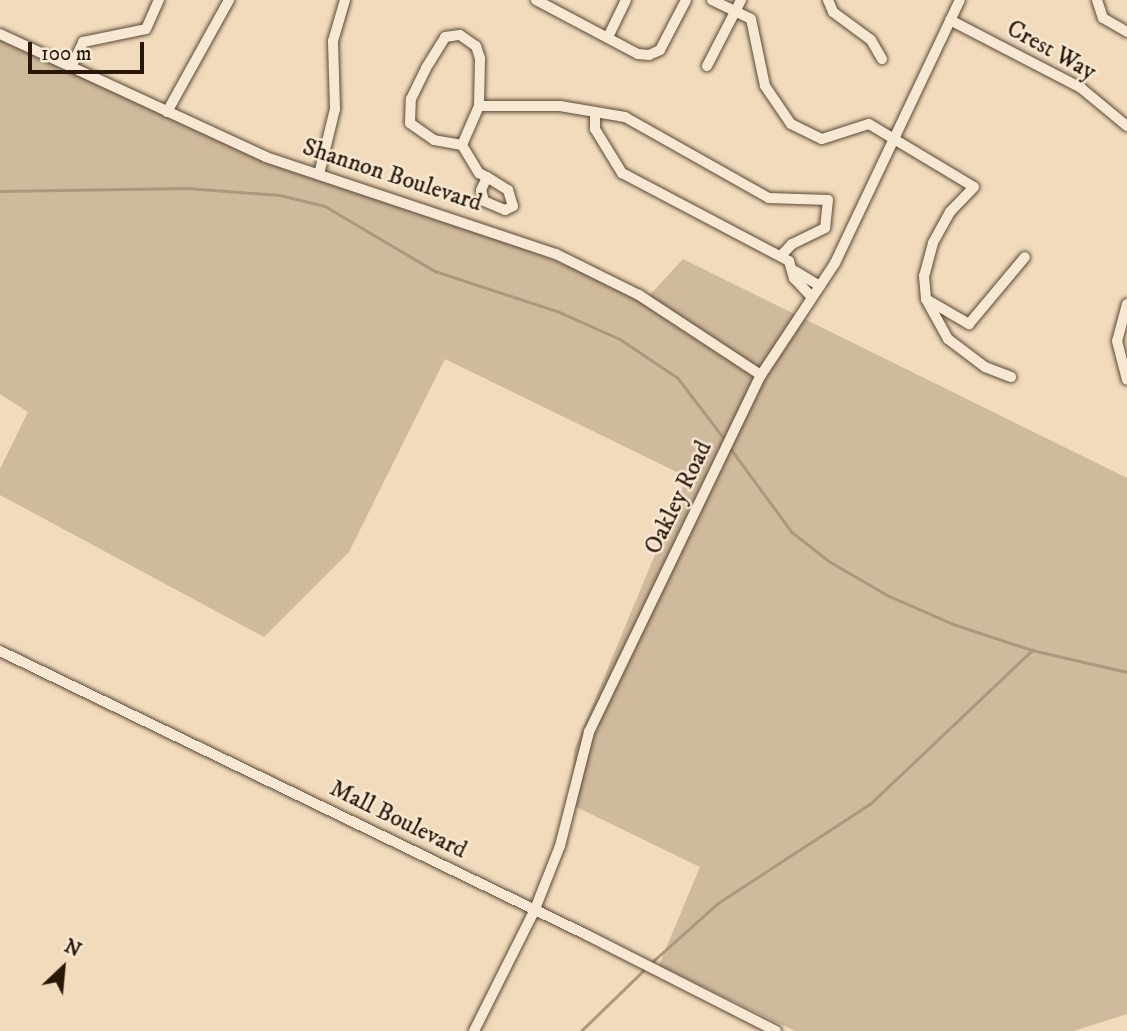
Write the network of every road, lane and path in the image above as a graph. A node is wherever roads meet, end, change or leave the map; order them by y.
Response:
1 (159, 0) edge
2 (229, 0) edge
3 (345, 0) edge
4 (536, 0) edge
5 (626, 0) edge
6 (686, 0) edge
7 (712, 0) edge
8 (741, 0) edge
9 (828, 0) edge
10 (960, 0) edge
11 (1097, 0) edge
12 (735, 11) junction
13 (950, 20) junction
14 (1127, 32) edge
15 (0, 34) edge
16 (608, 37) junction
17 (882, 59) dead end
18 (707, 66) dead end
19 (71, 67) junction
20 (479, 106) junction
21 (167, 112) junction
22 (595, 114) junction
23 (1127, 126) edge
24 (894, 136) junction
25 (462, 145) junction
26 (319, 174) junction
27 (487, 177) dead end
28 (1025, 257) dead end
29 (788, 262) junction
30 (820, 286) junction
31 (812, 297) junction
32 (926, 299) junction
33 (1127, 304) edge
34 (761, 375) junction
35 (1011, 377) dead end
36 (1127, 380) edge
37 (0, 651) edge
38 (535, 909) junction
39 (474, 1031) edge
40 (776, 1031) edge

1 - 19 street
2 - 21 street
3 - 26 street
4 - 16 street
5 - 16 street
6 - 16 street
7 - 12 street
8 - 12 street
9 - 17 street
10 - 13 street, Oakley Road
11 - 14 street
12 - 18 street
12 - 24 street
13 - 23 street, Crest Way
13 - 24 street, Oakley Road
15 - 19 street, Shannon Boulevard
19 - 21 street, Shannon Boulevard
20 - 22 street
20 - 25 street
20 - 25 street
21 - 26 street, Shannon Boulevard
22 - 29 street
22 - 29 street
24 - 30 street, Oakley Road
24 - 32 street
25 - 27 street
26 - 34 street, Shannon Boulevard
28 - 32 street
29 - 30 street
29 - 31 street
30 - 31 street, Oakley Road
31 - 34 street, Oakley Road
32 - 35 street
33 - 36 street
34 - 38 street, Oakley Road
37 - 38 street, Mall Boulevard
38 - 39 street, Oakley Road
38 - 40 street, Mall Boulevard

